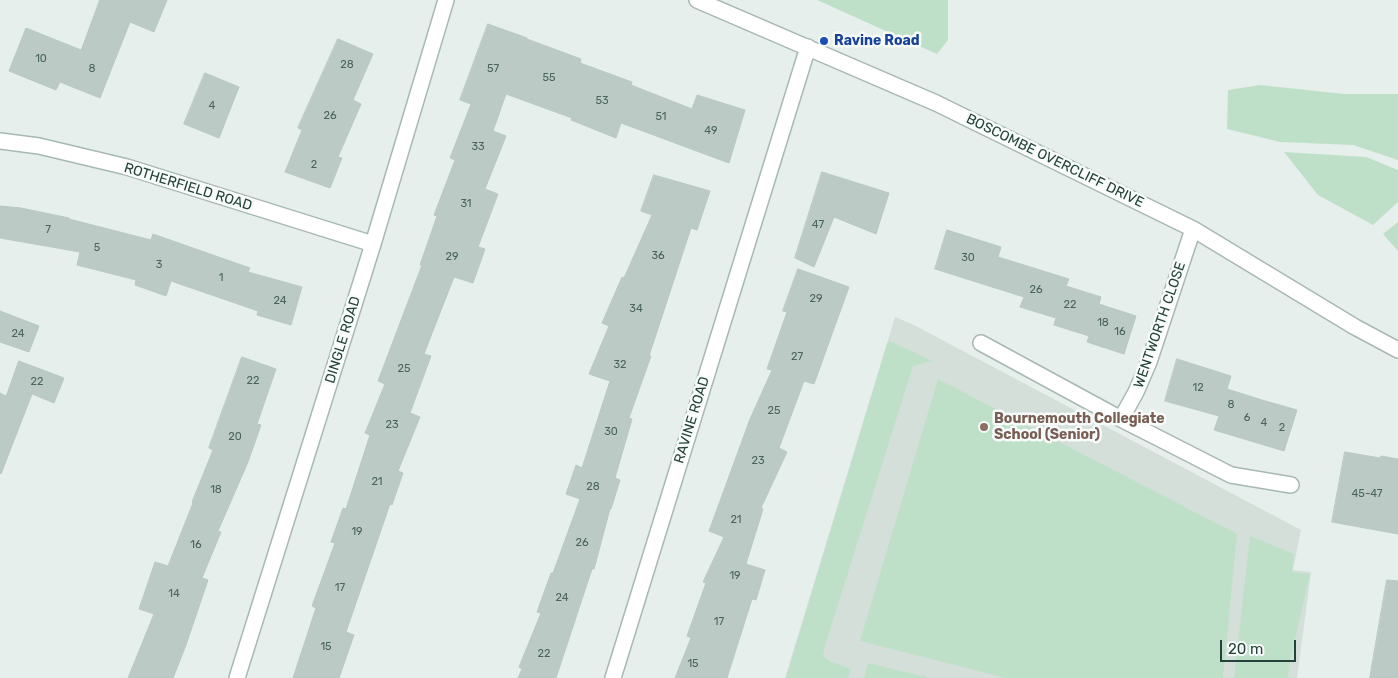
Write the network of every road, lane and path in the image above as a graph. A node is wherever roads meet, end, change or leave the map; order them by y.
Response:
1 (446, 0) edge
2 (697, 0) edge
3 (808, 47) junction
4 (0, 141) edge
5 (1193, 229) junction
6 (373, 244) junction
7 (981, 343) dead end
8 (1398, 350) edge
9 (1120, 419) junction
10 (1291, 485) dead end
11 (237, 678) edge
12 (613, 678) edge

1 - 6 street, DINGLE ROAD
2 - 3 street, BOSCOMBE OVERCLIFF DRIVE
3 - 5 street, BOSCOMBE OVERCLIFF DRIVE
3 - 12 street, RAVINE ROAD
4 - 6 street, ROTHERFIELD ROAD
5 - 8 street, BOSCOMBE OVERCLIFF DRIVE
5 - 9 street, WENTWORTH CLOSE
6 - 11 street, DINGLE ROAD
7 - 9 street
9 - 10 street

